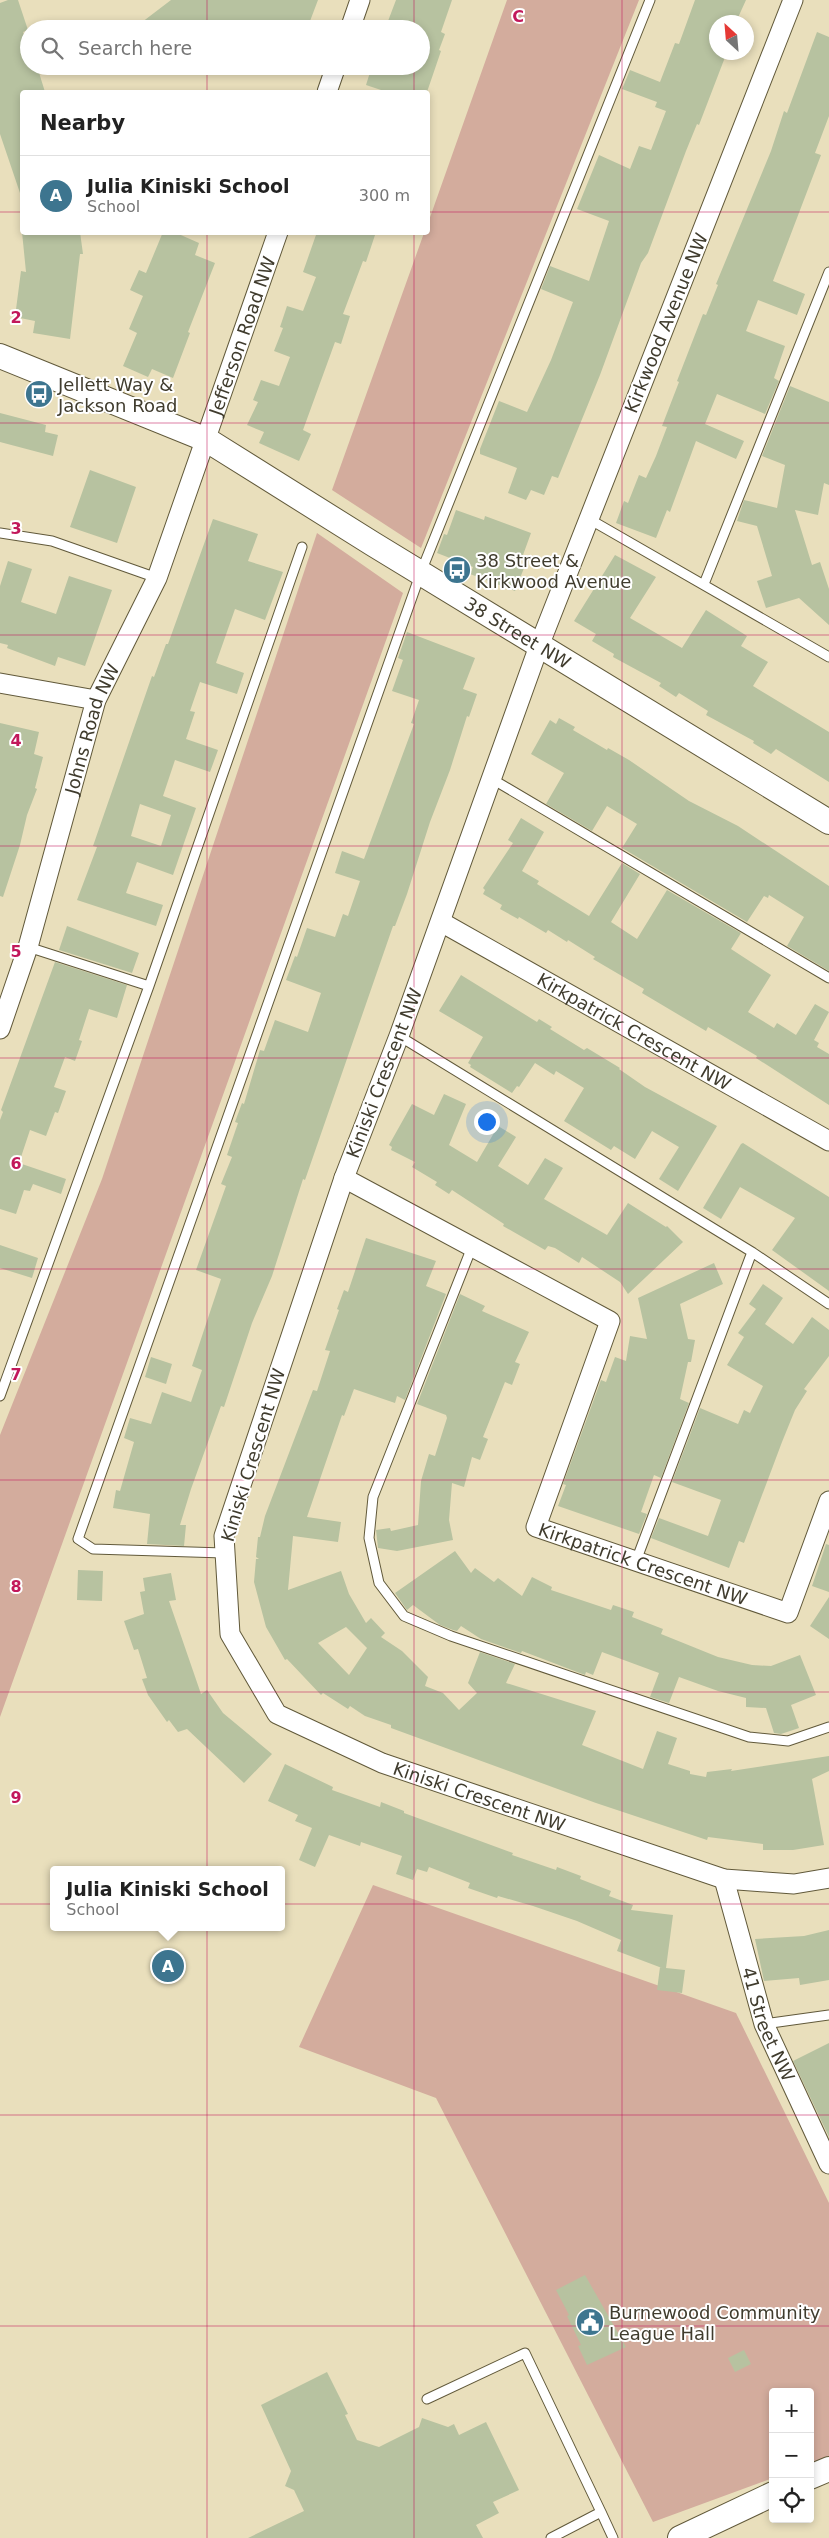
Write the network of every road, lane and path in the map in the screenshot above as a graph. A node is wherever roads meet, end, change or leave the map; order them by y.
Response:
1 (360, 0) edge
2 (650, 0) edge
3 (793, 0) edge
4 (353, 20) edge
5 (333, 75) edge
6 (328, 90) edge
7 (277, 235) edge
8 (829, 272) edge
9 (0, 356) edge
10 (207, 440) junction
11 (589, 519) junction
12 (0, 533) edge
13 (302, 547) dead end
14 (421, 572) junction
15 (158, 578) junction
16 (704, 584) junction
17 (539, 646) junction
18 (829, 657) edge
19 (0, 683) edge
20 (96, 700) junction
21 (492, 779) junction
22 (829, 822) edge
23 (441, 922) junction
24 (28, 947) junction
25 (829, 978) edge
26 (150, 986) junction
27 (0, 1029) edge
28 (400, 1036) junction
29 (829, 1141) edge
30 (344, 1178) junction
31 (472, 1247) junction
32 (752, 1252) junction
33 (829, 1304) edge
34 (0, 1396) edge
35 (829, 1501) edge
36 (224, 1553) junction
37 (636, 1561) junction
38 (829, 1727) edge
39 (724, 1878) junction
40 (829, 1878) edge
41 (829, 2015) edge
42 (764, 2024) junction
43 (829, 2164) edge
44 (427, 2399) dead end
45 (829, 2469) edge
46 (814, 2476) edge
47 (769, 2496) edge
48 (601, 2512) junction
49 (552, 2538) edge
50 (612, 2538) edge
51 (680, 2538) edge

1 - 4 street
2 - 14 lane
3 - 11 street, Kirkwood Avenue NW
5 - 6 street
7 - 10 street, Jefferson Road NW
8 - 16 lane
9 - 10 street, 38 Street NW
10 - 14 street, 38 Street NW
10 - 15 street, Johns Road NW
11 - 16 lane
11 - 17 street, Kirkwood Avenue NW
12 - 15 lane
13 - 26 lane
14 - 17 street, 38 Street NW
14 - 36 lane
15 - 20 street, Johns Road NW
16 - 18 lane
17 - 21 street, Kiniski Crescent NW
17 - 22 street, 38 Street NW
19 - 20 street
20 - 24 street, Johns Road NW
21 - 23 street, Kiniski Crescent NW
21 - 25 lane
23 - 28 street, Kiniski Crescent NW
23 - 29 street, Kirkpatrick Crescent NW
24 - 26 lane
24 - 27 street, Johns Road NW
26 - 34 lane
28 - 30 street, Kiniski Crescent NW
28 - 32 lane
30 - 31 street, Kirkpatrick Crescent NW
30 - 36 street, Kiniski Crescent NW
31 - 37 street, Kirkpatrick Crescent NW
31 - 38 lane
32 - 33 lane
32 - 37 lane
35 - 37 street, Kirkpatrick Crescent NW
36 - 39 street, Kiniski Crescent NW
39 - 40 street, Kiniski Crescent NW
39 - 42 street, 41 Street NW
41 - 42 lane
42 - 43 street, 41 Street NW
44 - 48 lane
45 - 46 street
47 - 51 street
48 - 49 lane
48 - 50 lane

